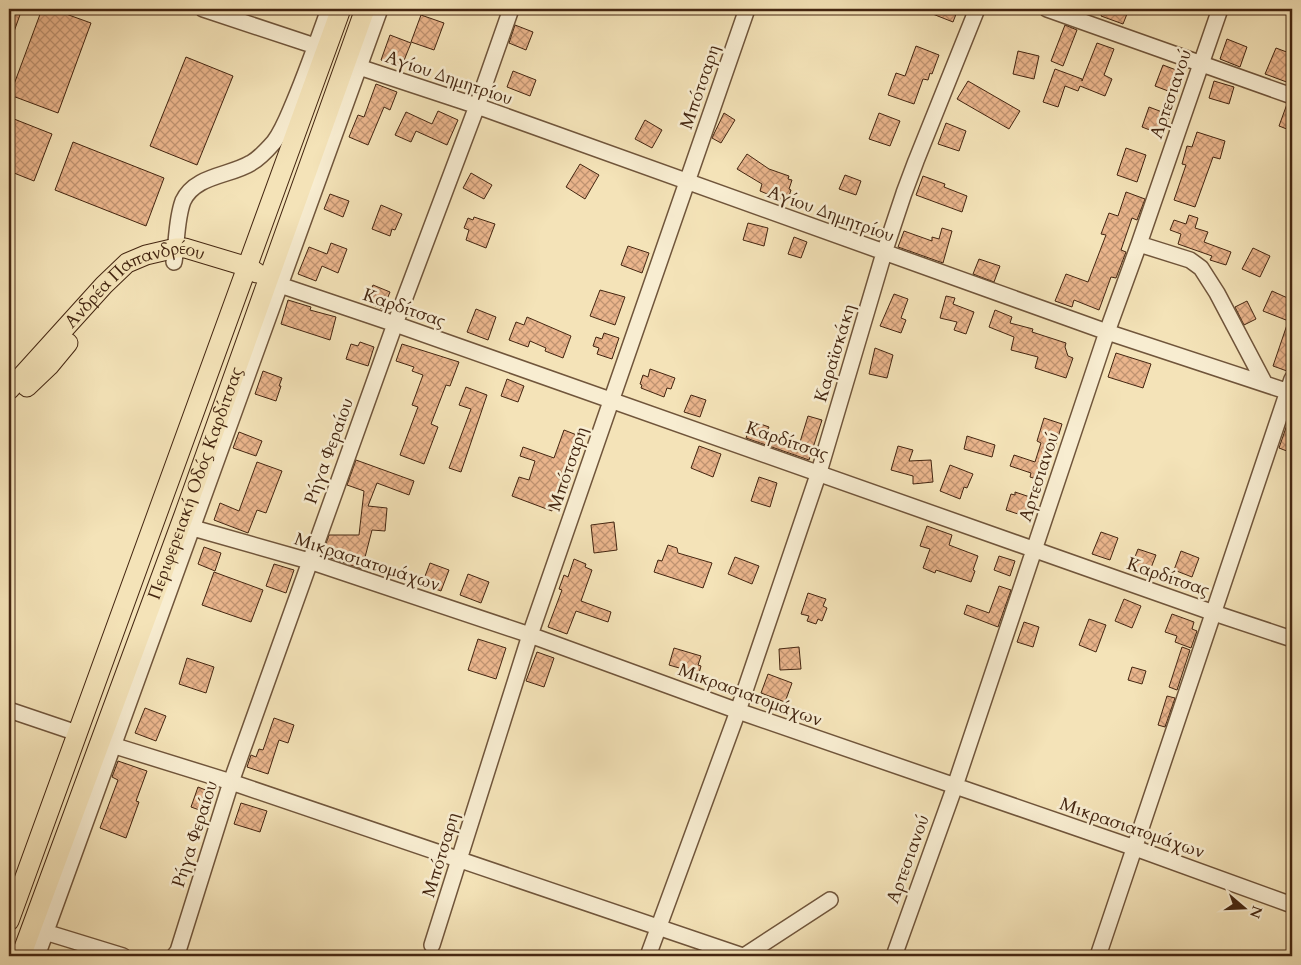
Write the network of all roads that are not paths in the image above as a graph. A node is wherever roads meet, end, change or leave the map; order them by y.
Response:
1 (203, 9) edge
2 (329, 9) edge
3 (341, 9) edge
4 (365, 9) edge
5 (380, 9) edge
6 (511, 9) edge
7 (747, 9) edge
8 (977, 9) edge
9 (1048, 9) edge
10 (1220, 9) edge
11 (315, 46) junction
12 (1201, 64) junction
13 (359, 66) junction
14 (1292, 96) edge
15 (477, 106) junction
16 (686, 181) junction
17 (1139, 244) junction
18 (884, 254) junction
19 (175, 255) junction
20 (246, 272) junction
21 (274, 283) junction
22 (395, 324) junction
23 (1107, 332) junction
24 (1265, 384) junction
25 (1291, 388) edge
26 (9, 390) edge
27 (9, 400) edge
28 (612, 400) junction
29 (818, 472) junction
30 (192, 528) junction
31 (1034, 550) junction
32 (310, 561) junction
33 (1214, 613) junction
34 (530, 635) junction
35 (1292, 639) edge
36 (9, 710) edge
37 (738, 711) junction
38 (78, 733) junction
39 (112, 745) junction
40 (231, 782) junction
41 (954, 786) junction
42 (1135, 848) junction
43 (459, 858) junction
44 (830, 900) dead end
45 (1292, 905) edge
46 (9, 922) edge
47 (657, 928) junction
48 (45, 932) junction
49 (432, 945) dead end
50 (21, 956) edge
51 (37, 956) edge
52 (123, 956) edge
53 (174, 956) edge
54 (648, 956) edge
55 (744, 956) edge
56 (894, 956) edge
57 (1098, 956) edge

1 - 11 street
2 - 11 street
3 - 20 main road, Περιφερειακή Οδός Καρδίτσας
4 - 21 main road, Περιφερειακή Οδός Καρδίτσας
5 - 13 street
6 - 15 street, Ρήγα Φεραίου
7 - 16 street, Μπότσαρη
8 - 18 street, Καραϊσκάκη
9 - 12 street
10 - 12 street, Αρτεσιανού
11 - 19 street
12 - 14 street
12 - 17 street, Αρτεσιανού
13 - 15 street, Αγίου Δημητρίου
13 - 21 street
15 - 16 street, Αγίου Δημητρίου
15 - 22 street, Ρήγα Φεραίου
16 - 18 street, Αγίου Δημητρίου
16 - 28 street, Μπότσαρη
17 - 23 street, Αρτεσιανού
17 - 24 street
18 - 23 street, Αγίου Δημητρίου
18 - 29 street, Καραϊσκάκη
19 - 20 main road, Ανδρέα Παπανδρέου
19 - 26 main road, Ανδρέα Παπανδρέου
19 - 27 main road, Ανδρέα Παπανδρέου
20 - 21 main road, Ανδρέα Παπανδρέου
20 - 38 main road, Περιφερειακή Οδός Καρδίτσας
21 - 22 street, Καρδίτσας
21 - 30 street
21 - 50 main road, Περιφερειακή Οδός Καρδίτσας
22 - 28 street, Καρδίτσας
22 - 32 street, Ρήγα Φεραίου
23 - 24 street, Αγίου Δημητρίου
23 - 31 street, Αρτεσιανού
24 - 25 street, Αγίου Δημητρίου
25 - 33 street
28 - 29 street, Καρδίτσας
28 - 34 street, Μπότσαρη
29 - 31 street, Καρδίτσας
29 - 37 street, Καραϊσκάκη
30 - 32 street, Μικρασιατομάχων
30 - 39 street
31 - 33 street, Καρδίτσας
31 - 41 street, Αρτεσιανού
32 - 34 street, Μικρασιατομάχων
32 - 40 street, Ρήγα Φεραίου
33 - 35 street, Καρδίτσας
33 - 42 street
34 - 37 street, Μικρασιατομάχων
34 - 43 street, Μπότσαρη
36 - 38 street
37 - 41 street, Μικρασιατομάχων
37 - 47 street, Καραϊσκάκη
38 - 46 main road, Περιφερειακή Οδός Καρδίτσας
39 - 40 street
39 - 48 street
40 - 43 street
40 - 53 street, Ρήγα Φεραίου
41 - 42 street, Μικρασιατομάχων
41 - 56 street, Αρτεσιανού
42 - 45 street, Μικρασιατομάχων
42 - 57 street
43 - 47 street
43 - 49 street, Μπότσαρη
44 - 55 street
47 - 54 street, Καραϊσκάκη
47 - 55 street
48 - 51 street
48 - 52 street

